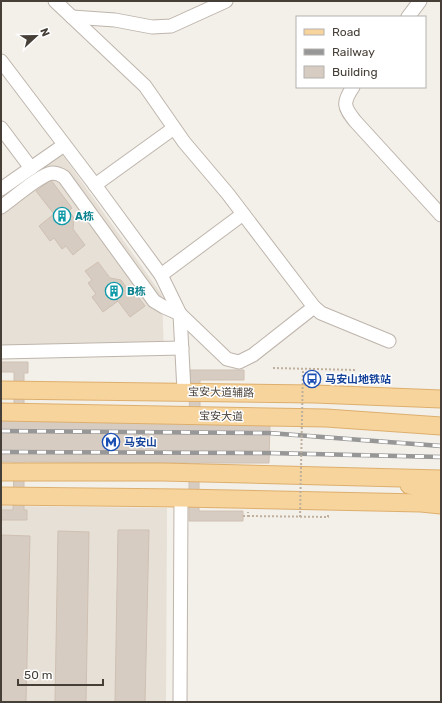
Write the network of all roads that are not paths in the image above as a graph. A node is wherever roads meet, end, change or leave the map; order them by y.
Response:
1 (55, 1) edge
2 (226, 1) edge
3 (420, 1) edge
4 (409, 16) edge
5 (72, 18) junction
6 (1, 61) edge
7 (352, 88) edge
8 (1, 128) edge
9 (174, 128) junction
10 (64, 145) junction
11 (31, 168) junction
12 (95, 185) junction
13 (1, 189) edge
14 (1, 207) edge
15 (243, 214) junction
16 (441, 215) edge
17 (161, 275) junction
18 (314, 307) junction
19 (180, 314) junction
20 (389, 341) dead end
21 (182, 348) junction
22 (1, 352) edge
23 (1, 390) edge
24 (184, 391) junction
25 (441, 399) edge
26 (1, 412) edge
27 (441, 426) edge
28 (1, 472) edge
29 (376, 476) junction
30 (441, 479) edge
31 (441, 492) edge
32 (1, 496) edge
33 (181, 498) junction
34 (441, 505) edge
35 (180, 702) edge

1 - 5 street
2 - 5 street
3 - 4 street
5 - 9 street
6 - 10 street
7 - 16 street
8 - 11 street
9 - 12 street
9 - 15 street
10 - 11 street
10 - 12 street
11 - 13 street
12 - 17 street
14 - 19 street
15 - 17 street
15 - 18 street
17 - 19 street
18 - 19 street
18 - 20 street
19 - 21 street
21 - 22 street
21 - 24 street
23 - 24 main road, 宝安大道辅路
24 - 25 main road, 宝安大道辅路
26 - 27 main road, 宝安大道
28 - 29 main road
29 - 30 main road
29 - 31 main road
32 - 33 main road
33 - 34 main road
33 - 35 street

